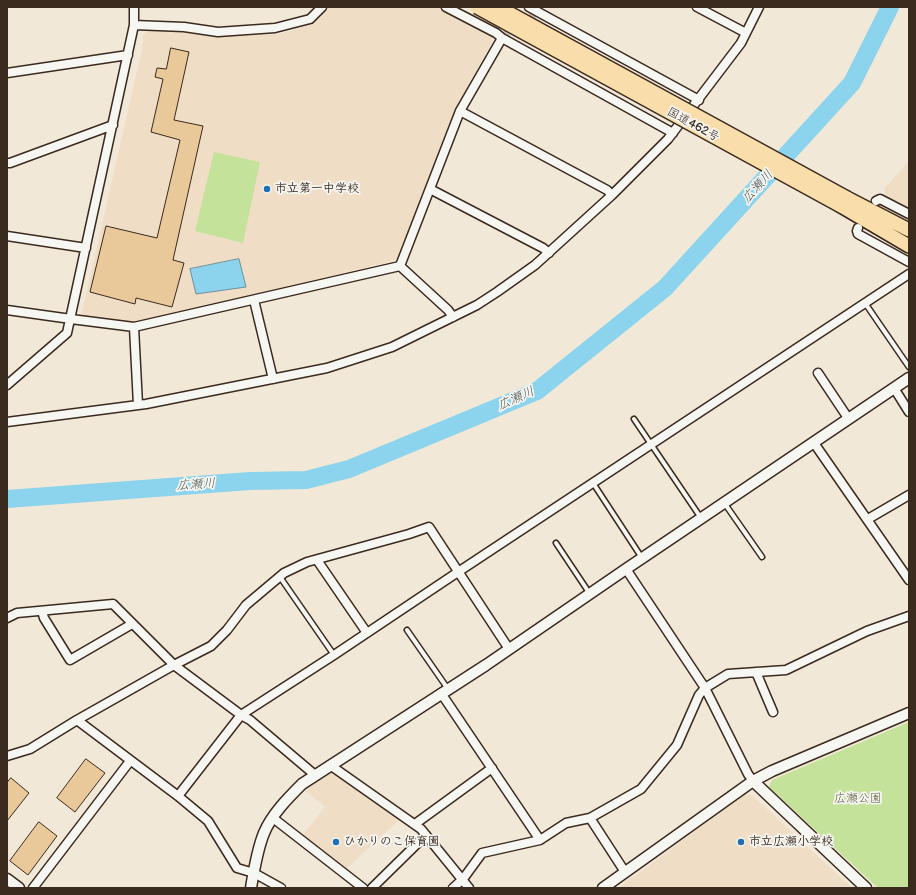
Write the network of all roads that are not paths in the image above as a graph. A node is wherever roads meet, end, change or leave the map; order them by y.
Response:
1 (134, 7) edge
2 (322, 7) edge
3 (446, 7) edge
4 (477, 7) edge
5 (498, 7) edge
6 (529, 7) edge
7 (697, 7) edge
8 (759, 7) edge
9 (538, 9) edge
10 (134, 24) junction
11 (746, 33) junction
12 (502, 38) junction
13 (128, 55) junction
14 (7, 73) edge
15 (698, 100) junction
16 (460, 111) junction
17 (113, 125) junction
18 (673, 133) junction
19 (8, 166) edge
20 (430, 189) junction
21 (612, 195) junction
22 (876, 201) dead end
23 (844, 202) junction
24 (909, 214) edge
25 (858, 228) dead end
26 (909, 230) edge
27 (7, 236) edge
28 (909, 246) edge
29 (86, 248) junction
30 (549, 253) junction
31 (909, 262) edge
32 (400, 266) junction
33 (909, 274) edge
34 (254, 300) junction
35 (866, 303) junction
36 (7, 310) edge
37 (453, 317) junction
38 (71, 320) junction
39 (134, 327) junction
40 (909, 367) edge
41 (818, 373) dead end
42 (909, 378) edge
43 (273, 380) junction
44 (7, 385) edge
45 (894, 388) junction
46 (138, 405) junction
47 (909, 412) edge
48 (848, 418) junction
49 (634, 419) dead end
50 (7, 422) edge
51 (814, 443) junction
52 (651, 445) junction
53 (593, 483) junction
54 (909, 495) edge
55 (724, 503) junction
56 (702, 518) junction
57 (868, 519) junction
58 (556, 543) dead end
59 (762, 557) dead end
60 (642, 558) junction
61 (318, 560) junction
62 (626, 569) junction
63 (458, 572) junction
64 (280, 577) junction
65 (909, 580) edge
66 (590, 594) junction
67 (42, 611) junction
68 (909, 616) edge
69 (7, 618) edge
70 (132, 624) junction
71 (407, 630) dead end
72 (367, 632) junction
73 (509, 649) junction
74 (334, 655) junction
75 (174, 665) junction
76 (756, 672) junction
77 (705, 688) junction
78 (445, 691) junction
79 (773, 712) dead end
80 (909, 713) edge
81 (241, 715) junction
82 (77, 720) junction
83 (7, 756) edge
84 (130, 761) junction
85 (330, 765) junction
86 (492, 768) junction
87 (315, 775) junction
88 (753, 781) junction
89 (178, 796) junction
90 (273, 818) junction
91 (590, 818) junction
92 (415, 824) junction
93 (426, 835) junction
94 (540, 840) junction
95 (625, 872) junction
96 (254, 873) junction
97 (7, 879) edge
98 (463, 879) junction
99 (19, 888) edge
100 (33, 888) edge
101 (251, 888) edge
102 (282, 888) edge
103 (363, 888) edge
104 (372, 888) edge
105 (453, 888) edge
106 (469, 888) edge
107 (603, 888) edge
108 (866, 888) edge

1 - 10 street
2 - 10 street
3 - 12 street
4 - 23 highway, 国道462号, bridge
5 - 23 highway, 国道462号, bridge
6 - 9 street
7 - 11 street
8 - 11 street
9 - 15 street
10 - 13 street
11 - 15 street
12 - 16 street
12 - 18 street
13 - 14 street
13 - 17 street
15 - 18 street
16 - 20 street
16 - 21 street
17 - 19 street
17 - 29 street
18 - 21 street
20 - 30 street
20 - 32 street
21 - 30 street
22 - 24 street
23 - 26 highway, 国道462号
23 - 28 highway, 国道462号
25 - 31 street
27 - 29 street
29 - 38 street
30 - 37 street
32 - 34 street
32 - 37 street
33 - 35 street
34 - 39 street
34 - 43 street
35 - 40 lane
35 - 52 street
36 - 38 street
37 - 43 street
38 - 39 street
38 - 44 street
39 - 46 street
41 - 48 street
42 - 45 street
43 - 46 street
45 - 47 street
45 - 48 street
46 - 50 street
48 - 51 street
49 - 52 lane
51 - 55 street
51 - 57 street
52 - 53 street
52 - 56 lane
53 - 60 lane
53 - 63 street
54 - 57 street
55 - 56 street
55 - 59 lane
56 - 60 street
57 - 65 street
58 - 66 lane
60 - 62 street
61 - 63 street
61 - 64 street
61 - 72 street
62 - 66 street
62 - 77 street
63 - 72 street
63 - 73 street
64 - 74 lane
64 - 75 street
66 - 73 street
67 - 69 street
67 - 70 street
67 - 70 street
68 - 76 street
70 - 75 street
71 - 78 lane
72 - 74 street
73 - 78 street
74 - 81 street
75 - 81 street
75 - 82 street
76 - 77 street
76 - 79 street
77 - 88 street
77 - 91 street
78 - 85 street
78 - 86 street
80 - 88 street
81 - 87 street
81 - 89 street
82 - 83 street
82 - 84 street
84 - 89 street
84 - 100 street
85 - 87 street
85 - 92 street
86 - 92 street
86 - 94 street
87 - 90 street
88 - 95 street
88 - 108 street
89 - 96 street
90 - 96 street
90 - 103 street
91 - 94 street
91 - 95 street
92 - 93 street
93 - 98 street
93 - 104 street
94 - 98 street
95 - 107 street
96 - 101 street
96 - 102 street
97 - 99 street
98 - 105 street
98 - 106 street

